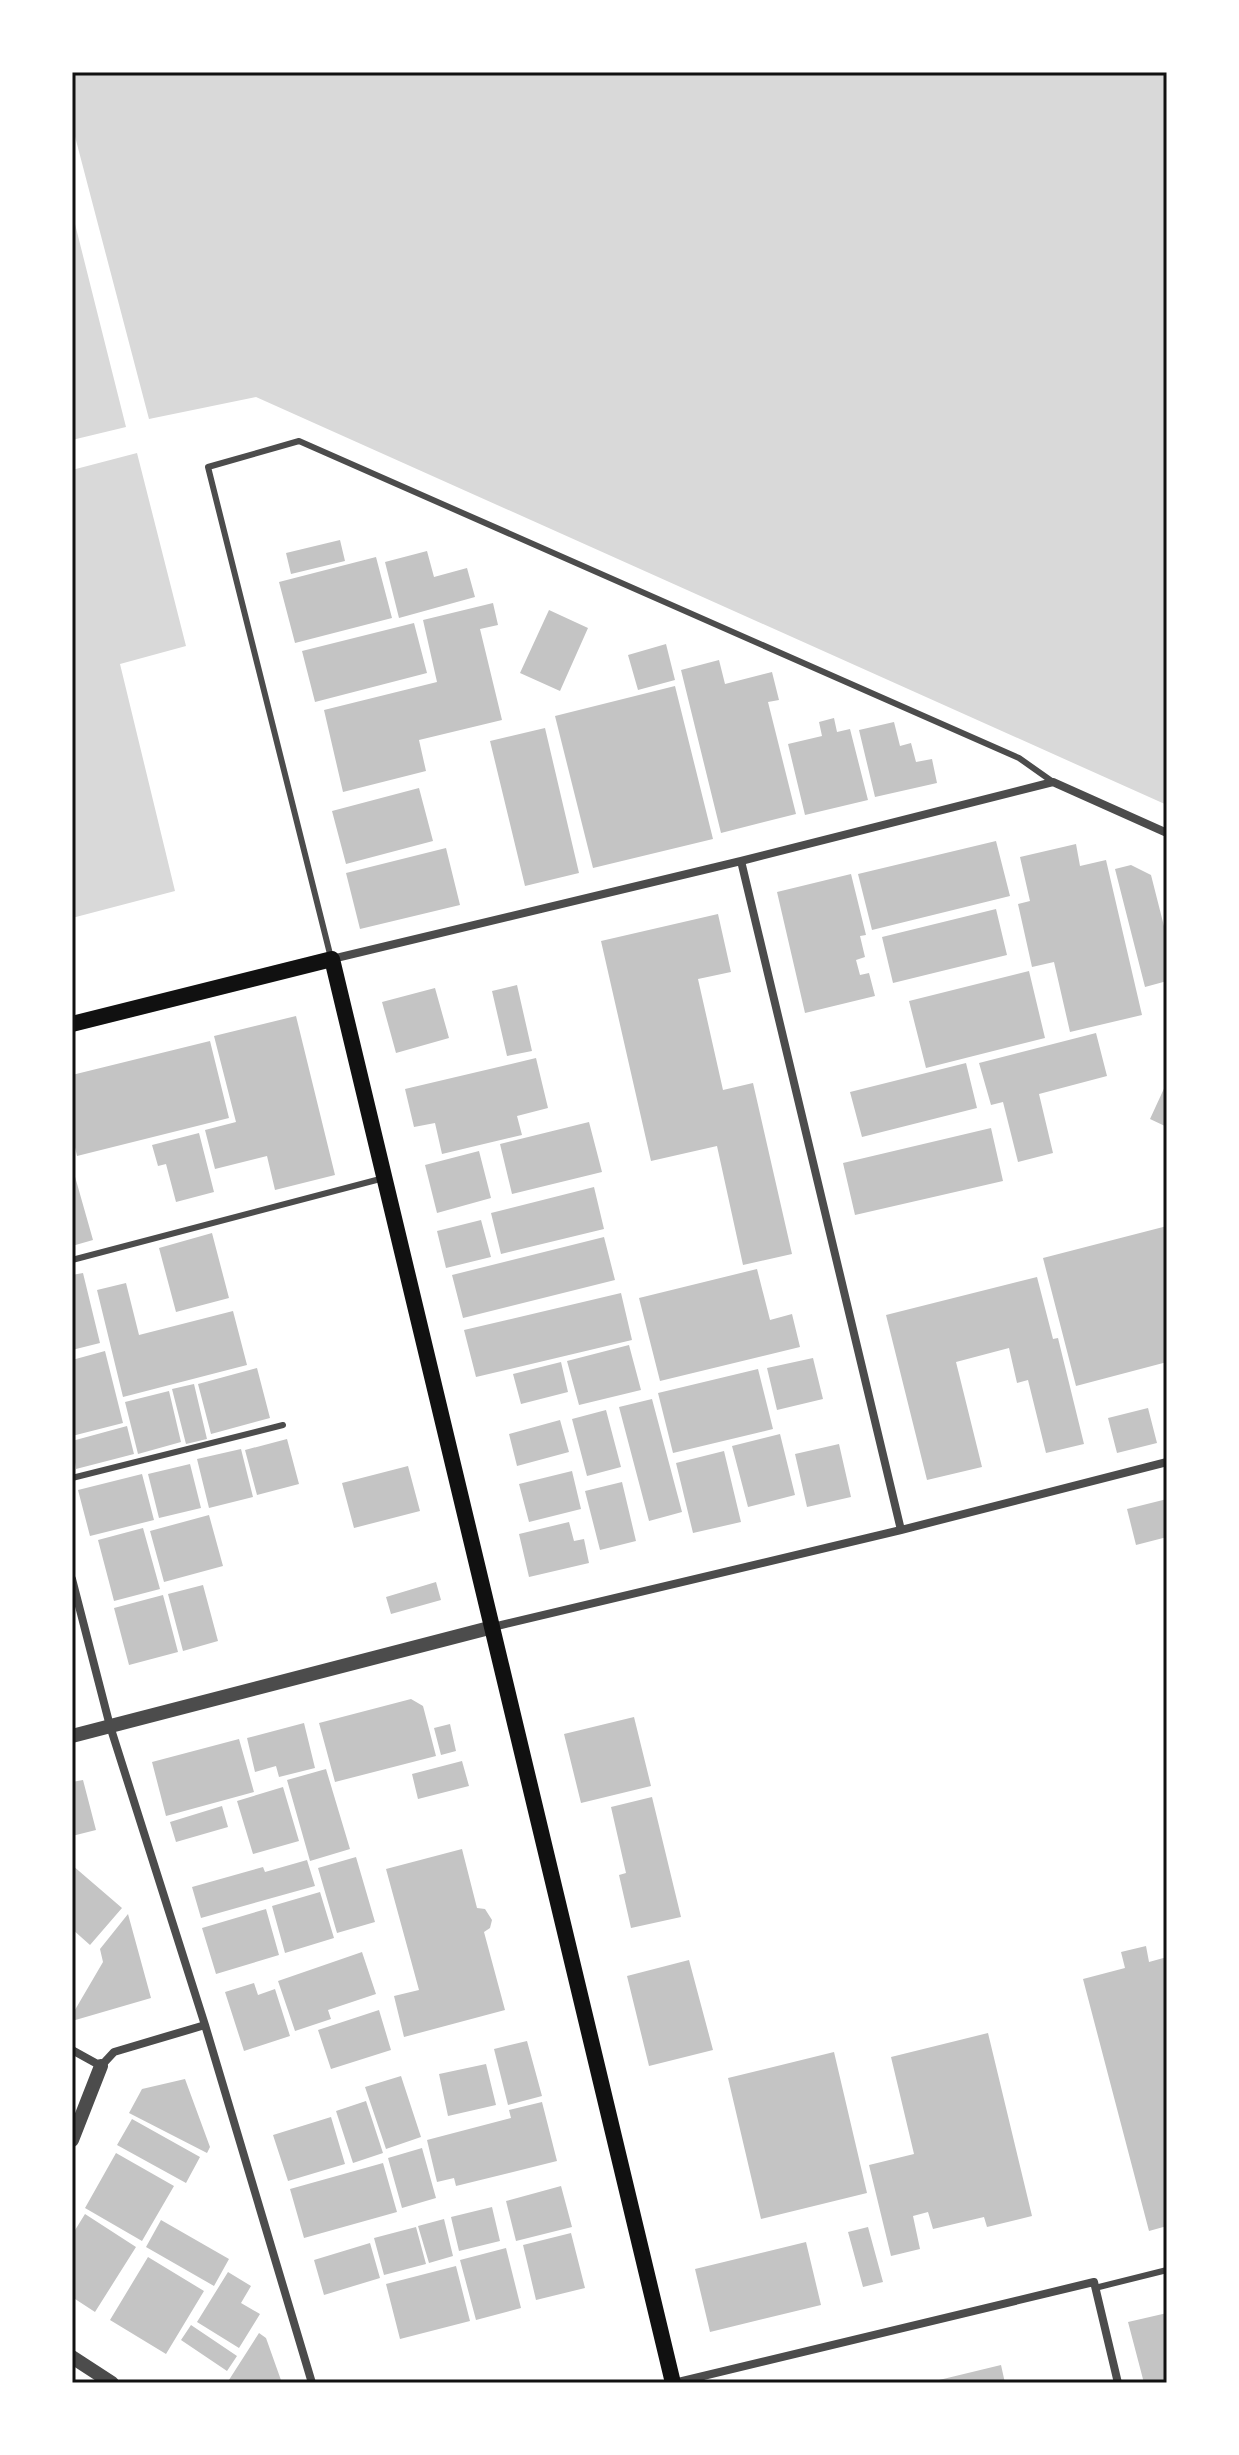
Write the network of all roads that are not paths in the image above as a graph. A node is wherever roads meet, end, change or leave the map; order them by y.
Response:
1 (1053, 782) junction
2 (1167, 833) edge
3 (741, 861) junction
4 (332, 959) junction
5 (72, 1024) edge
6 (384, 1178) junction
7 (72, 1260) edge
8 (283, 1425) dead end
9 (1167, 1462) edge
10 (72, 1478) edge
11 (901, 1530) junction
12 (72, 1579) edge
13 (493, 1627) junction
14 (110, 1726) junction
15 (72, 1736) edge
16 (205, 2025) junction
17 (72, 2050) edge
18 (101, 2066) junction
19 (72, 2140) edge
20 (1167, 2270) edge
21 (1095, 2288) junction
22 (72, 2357) edge
23 (112, 2383) edge
24 (312, 2383) edge
25 (673, 2383) edge
26 (1118, 2383) edge

1 - 2 street
1 - 3 street
1 - 4 lane
3 - 4 street
3 - 11 street
4 - 5 main road
4 - 6 main road
6 - 7 lane
6 - 13 main road
8 - 10 lane
9 - 11 street
11 - 13 street
12 - 14 street
13 - 14 street
13 - 25 main road
14 - 15 street
14 - 16 street
16 - 18 street
16 - 24 street
17 - 18 street
18 - 19 street
20 - 21 lane
21 - 25 street
21 - 26 street
22 - 23 street

